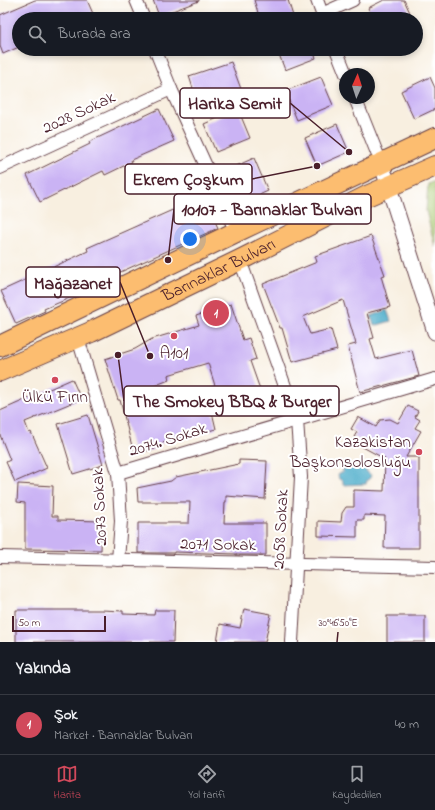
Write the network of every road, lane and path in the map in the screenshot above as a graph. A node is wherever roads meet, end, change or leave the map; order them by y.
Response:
1 (136, 0) edge
2 (317, 0) edge
3 (353, 0) edge
4 (141, 12) edge
5 (321, 12) edge
6 (332, 12) edge
7 (158, 56) edge
8 (339, 56) edge
9 (344, 68) edge
10 (171, 89) junction
11 (357, 104) edge
12 (435, 138) edge
13 (435, 166) edge
14 (0, 168) edge
15 (385, 175) junction
16 (236, 232) junction
17 (240, 260) junction
18 (435, 332) edge
19 (78, 338) junction
20 (0, 346) edge
21 (0, 371) edge
22 (435, 379) edge
23 (297, 420) junction
24 (118, 473) junction
25 (0, 557) edge
26 (118, 560) junction
27 (297, 564) junction
28 (435, 567) edge
29 (292, 642) edge

1 - 4 street
2 - 5 street
3 - 6 street
7 - 10 street
8 - 9 street
10 - 14 street, 2028 Sokak
10 - 16 street
11 - 15 street
12 - 15 main road, Barınaklar Bulvarı
13 - 15 main road, Barınaklar Bulvarı
15 - 16 main road, Barınaklar Bulvarı
15 - 17 main road, Barınaklar Bulvarı
15 - 18 street
16 - 20 main road, Barınaklar Bulvarı
17 - 19 main road, Barınaklar Bulvarı
17 - 23 street, 2058 Sokak
19 - 21 main road, Barınaklar Bulvarı
19 - 24 street, 2073 Sokak
22 - 23 street, 2074. Sokak
23 - 24 street, 2074. Sokak
23 - 27 street, 2058 Sokak
24 - 26 street, 2073 Sokak
25 - 26 street, 2071 Sokak
26 - 27 street, 2071 Sokak
27 - 28 street, 2071 Sokak
27 - 29 street, 2058 Sokak

